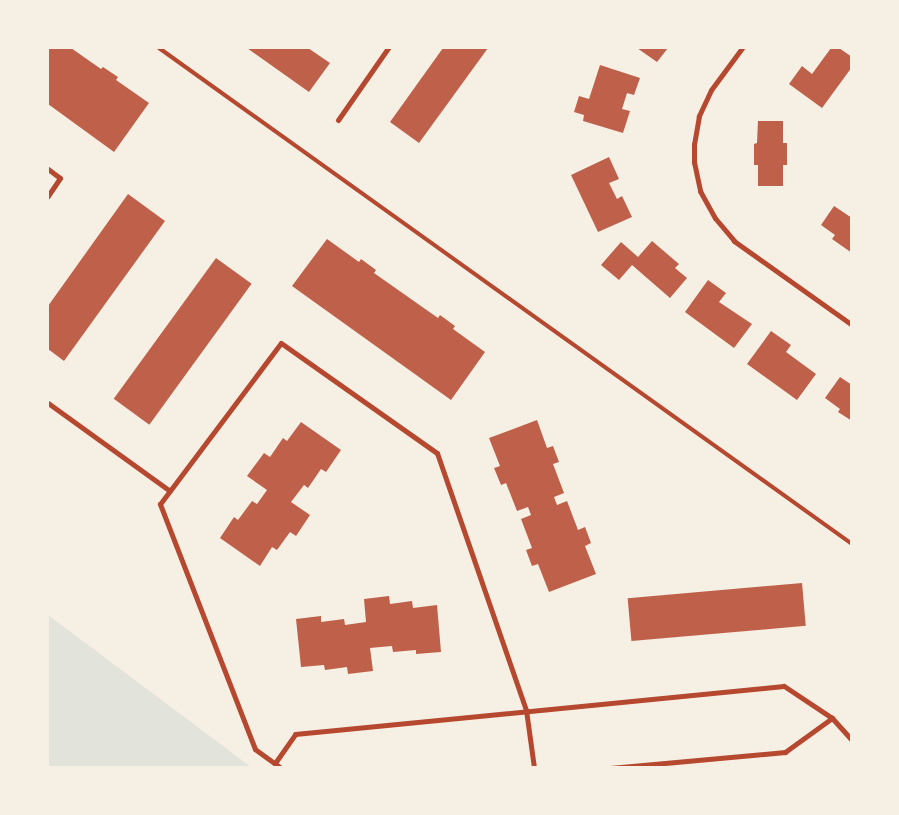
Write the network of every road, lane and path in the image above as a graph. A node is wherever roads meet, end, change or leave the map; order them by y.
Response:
1 (159, 48) edge
2 (388, 48) edge
3 (742, 48) edge
4 (338, 120) dead end
5 (48, 169) edge
6 (48, 196) edge
7 (852, 325) edge
8 (48, 403) edge
9 (170, 491) junction
10 (852, 544) edge
11 (526, 710) junction
12 (832, 718) junction
13 (852, 740) edge
14 (275, 763) junction
15 (280, 768) edge
16 (534, 768) edge
17 (610, 768) edge

1 - 10 lane
2 - 4 street
3 - 7 street
5 - 6 street
8 - 9 street
9 - 11 street
9 - 14 street
11 - 12 street
11 - 14 street
11 - 16 street
12 - 13 street
12 - 17 street
14 - 15 street

